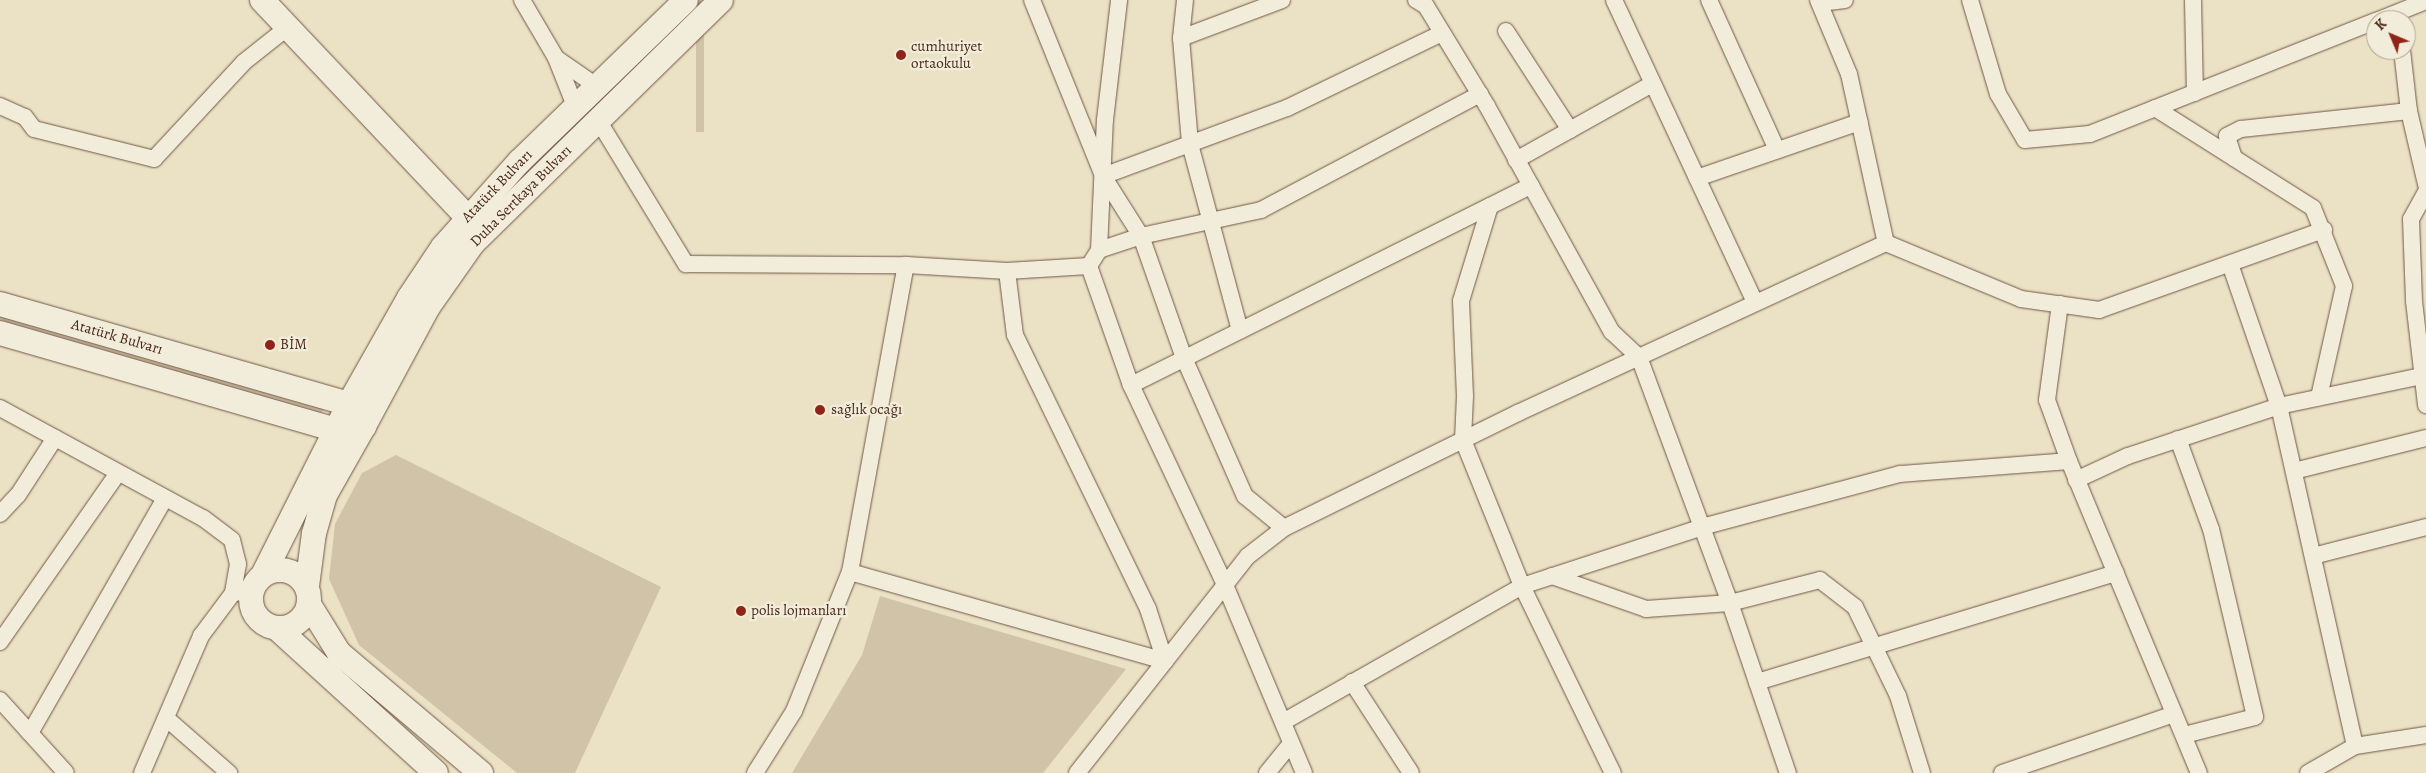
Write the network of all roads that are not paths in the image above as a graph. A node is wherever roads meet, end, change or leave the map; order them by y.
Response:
1 (262, 0) edge
2 (522, 0) edge
3 (686, 0) edge
4 (721, 0) edge
5 (1032, 0) edge
6 (1119, 0) edge
7 (1185, 0) edge
8 (1282, 0) edge
9 (1614, 0) edge
10 (1709, 0) edge
11 (1845, 0) edge
12 (1970, 0) edge
13 (2193, 0) edge
14 (2426, 1) edge
15 (1427, 2) edge
16 (1819, 2) edge
17 (2410, 10) edge
18 (2366, 25) edge
19 (288, 27) junction
20 (1506, 32) dead end
21 (1442, 33) junction
22 (1181, 38) junction
23 (556, 58) junction
24 (2403, 60) edge
25 (1652, 84) junction
26 (595, 85) junction
27 (2195, 93) junction
28 (1480, 94) junction
29 (0, 106) edge
30 (575, 106) junction
31 (2155, 108) junction
32 (2409, 111) junction
33 (598, 120) junction
34 (1860, 122) junction
35 (1570, 130) junction
36 (1190, 144) junction
37 (1777, 150) junction
38 (2234, 158) junction
39 (1516, 160) junction
40 (1103, 176) junction
41 (1697, 178) junction
42 (2426, 184) edge
43 (1531, 186) junction
44 (2426, 192) edge
45 (1490, 206) junction
46 (1210, 221) junction
47 (475, 225) junction
48 (2324, 230) junction
49 (1141, 236) junction
50 (1886, 243) junction
51 (1099, 250) junction
52 (2230, 264) junction
53 (906, 265) junction
54 (1088, 266) junction
55 (1007, 271) junction
56 (1755, 303) junction
57 (0, 304) edge
58 (2060, 304) junction
59 (1240, 330) junction
60 (0, 333) edge
61 (1639, 357) junction
62 (1184, 358) junction
63 (2424, 375) edge
64 (1131, 385) junction
65 (2319, 397) junction
66 (349, 404) junction
67 (2426, 405) edge
68 (2279, 406) junction
69 (0, 408) edge
70 (364, 426) junction
71 (336, 430) junction
72 (54, 438) junction
73 (2426, 438) edge
74 (1463, 440) junction
75 (2178, 440) junction
76 (2069, 461) junction
77 (2294, 471) junction
78 (118, 473) junction
79 (2076, 480) junction
80 (165, 498) junction
81 (0, 514) edge
82 (1702, 527) junction
83 (2426, 527) edge
84 (1284, 528) junction
85 (2312, 556) junction
86 (850, 572) junction
87 (2116, 573) junction
88 (1552, 576) junction
89 (1225, 585) junction
90 (249, 586) junction
91 (1522, 586) junction
92 (308, 596) junction
93 (1730, 603) junction
94 (279, 630) junction
95 (0, 642) edge
96 (1876, 649) junction
97 (1165, 661) junction
98 (1352, 682) junction
99 (1757, 682) junction
100 (0, 700) edge
101 (2174, 714) junction
102 (166, 718) junction
103 (1283, 722) junction
104 (30, 733) junction
105 (2426, 735) edge
106 (2184, 736) junction
107 (1291, 743) junction
108 (2355, 746) junction
109 (66, 773) edge
110 (142, 773) edge
111 (229, 773) edge
112 (436, 773) edge
113 (482, 773) edge
114 (755, 773) edge
115 (1077, 773) edge
116 (1267, 773) edge
117 (1304, 773) edge
118 (1411, 773) edge
119 (1613, 773) edge
120 (1788, 773) edge
121 (1922, 773) edge
122 (2002, 773) edge
123 (2199, 773) edge
124 (2308, 773) edge

1 - 19 main road
2 - 23 street
3 - 26 main road, Atatürk Bulvarı
4 - 33 main road, Duha Sertkaya Bulvarı
5 - 40 street
6 - 40 street
7 - 22 street
8 - 22 street
9 - 25 street
10 - 37 street
11 - 16 street
12 - 31 street
13 - 27 street
14 - 17 street
15 - 21 street
16 - 34 street
18 - 27 street
19 - 29 street
19 - 47 main road
20 - 35 street
21 - 28 street
21 - 36 street
22 - 36 street
23 - 26 street
23 - 30 street
24 - 32 street
25 - 35 street
25 - 41 street
26 - 30 main road, Atatürk Bulvarı
26 - 33 main road
27 - 31 street
28 - 39 street
28 - 46 street
30 - 33 main road
30 - 47 main road, Atatürk Bulvarı
31 - 38 street
32 - 38 street
32 - 42 street
33 - 47 main road, Duha Sertkaya Bulvarı
33 - 53 street
34 - 37 street
34 - 50 street
35 - 39 street
36 - 40 street
36 - 46 street
37 - 41 street
38 - 48 street
39 - 43 street
40 - 49 street
40 - 51 street
41 - 56 street
43 - 45 street
43 - 61 street
44 - 63 street
45 - 59 street
45 - 74 street
46 - 49 street
46 - 59 street
47 - 66 main road, Atatürk Bulvarı
47 - 70 main road, Duha Sertkaya Bulvarı
48 - 52 street
48 - 65 street
49 - 51 street
49 - 62 street
50 - 56 street
50 - 58 street
51 - 54 street
52 - 58 street
52 - 68 street
53 - 55 street
53 - 86 street
54 - 55 street
54 - 64 street
55 - 97 street
56 - 61 street
57 - 66 main road, Atatürk Bulvarı
58 - 76 street
59 - 62 street
60 - 71 main road
61 - 74 street
61 - 82 street
62 - 64 street
62 - 84 street
63 - 65 street
63 - 67 street
64 - 89 street
65 - 68 street
66 - 70 main road
66 - 71 main road, Atatürk Bulvarı
68 - 75 street
68 - 77 street
69 - 72 street
70 - 71 main road
70 - 92 main road, Duha Sertkaya Bulvarı
71 - 90 main road, Atatürk Bulvarı
72 - 78 street
72 - 81 street
73 - 77 street
74 - 84 street
74 - 91 street
75 - 79 street
75 - 106 street
76 - 79 street
76 - 82 street
77 - 85 street
78 - 80 street
78 - 95 street
79 - 87 street
80 - 90 street
80 - 104 street
82 - 88 street
82 - 93 street
83 - 85 street
84 - 89 street
85 - 108 street
86 - 97 street
86 - 114 street
87 - 96 street
87 - 101 street
88 - 91 street
88 - 93 street
89 - 97 street
89 - 103 street
90 - 92 main road
90 - 94 main road
90 - 102 street
91 - 98 street
91 - 119 street
92 - 94 main road
92 - 113 main road
93 - 96 street
93 - 99 street
94 - 112 main road
96 - 99 street
96 - 121 street
97 - 115 street
98 - 103 street
98 - 118 street
99 - 120 street
100 - 104 street
101 - 106 street
101 - 122 street
102 - 110 street
102 - 111 street
103 - 107 street
104 - 109 street
105 - 108 street
106 - 123 street
107 - 116 street
107 - 117 street
108 - 124 street

